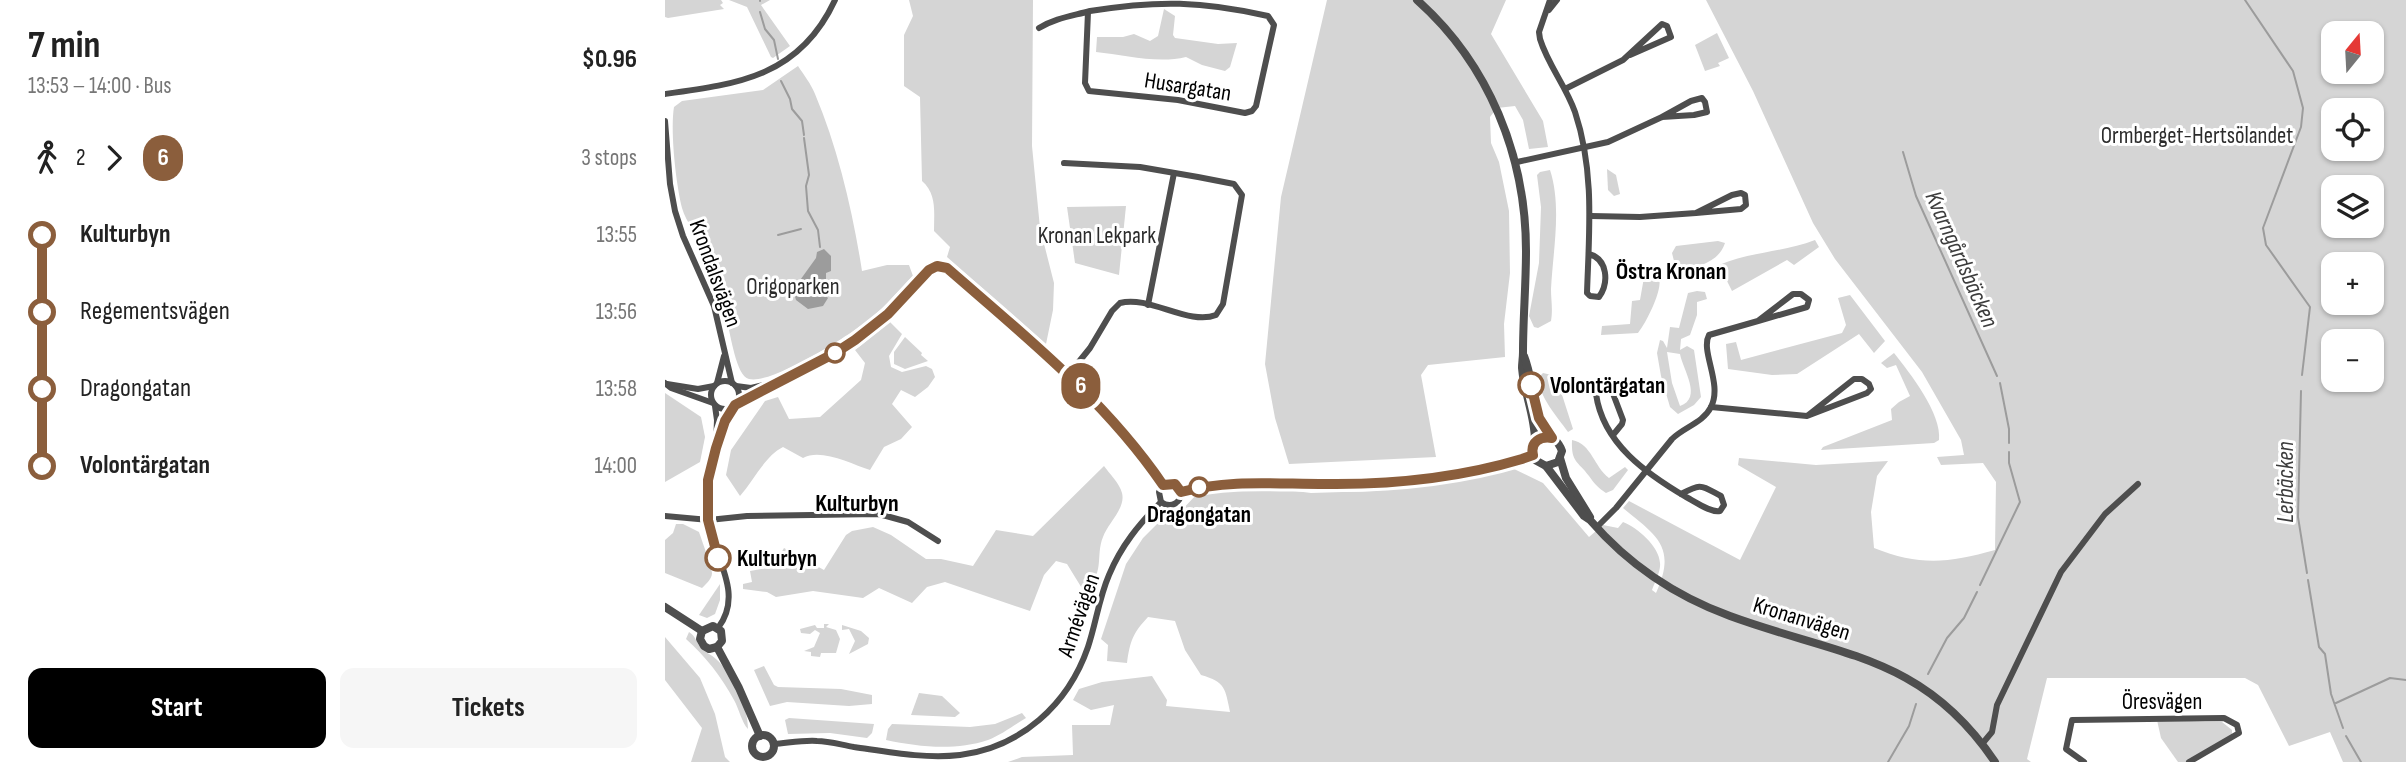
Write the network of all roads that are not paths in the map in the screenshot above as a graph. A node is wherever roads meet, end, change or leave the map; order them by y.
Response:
1 (835, 0) edge
2 (1177, 0) edge
3 (1417, 0) edge
4 (1550, 0) edge
5 (1557, 0) edge
6 (1089, 12) junction
7 (1547, 12) junction
8 (1039, 28) dead end
9 (1630, 55) junction
10 (1565, 89) junction
11 (665, 94) edge
12 (1662, 117) junction
13 (665, 121) edge
14 (1584, 148) junction
15 (1517, 162) junction
16 (1064, 163) dead end
17 (1174, 173) junction
18 (1696, 213) junction
19 (1591, 216) junction
20 (1589, 254) junction
21 (1148, 306) junction
22 (1758, 321) junction
23 (1523, 353) junction
24 (724, 355) junction
25 (1069, 374) junction
26 (778, 382) junction
27 (665, 383) edge
28 (733, 384) junction
29 (716, 385) junction
30 (714, 403) junction
31 (735, 404) junction
32 (1711, 407) junction
33 (1807, 416) junction
34 (1613, 435) junction
35 (1552, 438) junction
36 (1535, 442) junction
37 (716, 448) junction
38 (1533, 455) junction
39 (1560, 458) junction
40 (1546, 466) junction
41 (1646, 472) junction
42 (2138, 484) dead end
43 (1163, 485) junction
44 (1181, 492) junction
45 (1681, 494) junction
46 (1161, 502) junction
47 (665, 516) edge
48 (708, 520) junction
49 (1590, 520) junction
50 (1597, 527) junction
51 (938, 541) dead end
52 (665, 607) edge
53 (718, 628) junction
54 (702, 631) junction
55 (717, 647) junction
56 (759, 736) junction
57 (774, 744) junction
58 (1982, 744) junction
59 (768, 759) edge
60 (1995, 762) edge
61 (2084, 762) edge
62 (2189, 762) edge

1 - 11 street
2 - 6 street, Husargatan
2 - 6 street, Husargatan
3 - 15 street
4 - 7 street
5 - 7 street
6 - 8 street, Husargatan
7 - 10 street
9 - 9 street
9 - 10 street
10 - 14 street
12 - 12 street
12 - 14 street
13 - 24 street, Krondalsvägen
14 - 15 street
14 - 19 street
15 - 23 street
16 - 17 street
17 - 21 street
17 - 21 street
18 - 18 street
18 - 19 street
19 - 20 street
20 - 20 street
21 - 25 street
22 - 22 street
22 - 32 street
23 - 35 street
23 - 36 street
24 - 28 street, Krondalsvägen
24 - 29 street, Krondalsvägen
25 - 26 street
25 - 43 street
26 - 28 street
26 - 31 street
27 - 29 street
27 - 30 street
28 - 29 street
28 - 31 street
29 - 30 street
30 - 31 street
30 - 37 street
31 - 37 street
32 - 33 street
32 - 41 street
33 - 33 street
34 - 34 street
34 - 41 street
35 - 36 street
35 - 39 street
36 - 38 street
37 - 48 street
38 - 40 street
38 - 44 street
39 - 40 street
39 - 49 street, Kronanvägen
40 - 49 street, Kronanvägen
41 - 45 street
41 - 50 street
42 - 58 street
43 - 44 street
43 - 46 street
44 - 46 street
45 - 45 street
46 - 57 street, Armévägen
47 - 48 street
48 - 51 street
48 - 53 street
49 - 50 street, Kronanvägen
50 - 58 street, Kronanvägen
52 - 54 street
53 - 54 street
53 - 55 street
54 - 55 street
55 - 56 street
56 - 57 street
56 - 59 street
57 - 59 street
58 - 60 street, Kronanvägen
61 - 62 street, Öresvägen

